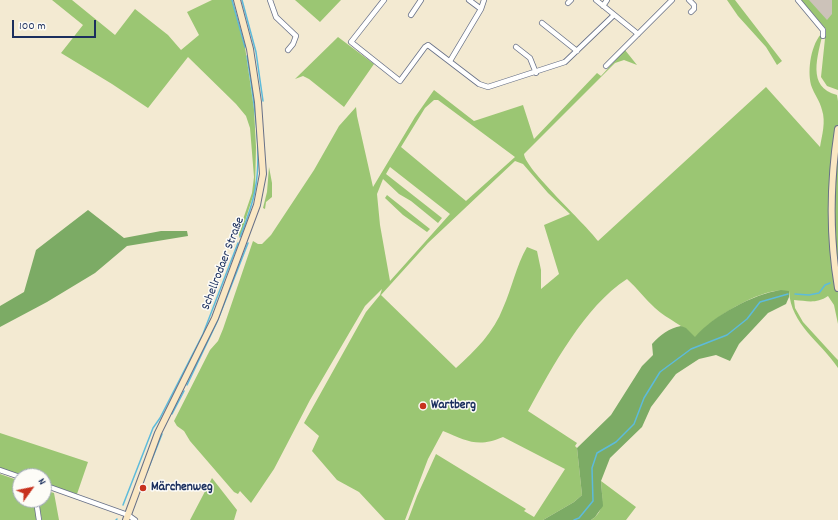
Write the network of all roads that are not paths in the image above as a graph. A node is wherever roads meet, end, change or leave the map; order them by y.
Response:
1 (237, 0) edge
2 (270, 0) edge
3 (384, 0) edge
4 (420, 0) edge
5 (469, 0) edge
6 (484, 0) edge
7 (596, 0) edge
8 (606, 0) edge
9 (672, 0) edge
10 (689, 0) edge
11 (798, 0) edge
12 (604, 6) junction
13 (481, 9) junction
14 (691, 12) dead end
15 (411, 15) dead end
16 (614, 15) junction
17 (542, 23) dead end
18 (638, 34) junction
19 (823, 36) dead end
20 (516, 47) dead end
21 (288, 50) dead end
22 (577, 51) junction
23 (450, 61) junction
24 (606, 66) dead end
25 (536, 73) junction
26 (838, 129) edge
27 (838, 288) edge
28 (0, 470) edge
29 (12, 474) edge
30 (52, 488) edge
31 (37, 508) edge
32 (127, 517) edge
33 (39, 520) edge
34 (135, 520) edge

1 - 32 street, Schellrodaer Straße
2 - 21 street
3 - 23 street
4 - 15 street
5 - 13 street
6 - 13 street
7 - 12 street
8 - 12 street
9 - 18 street
10 - 14 street
11 - 19 street
12 - 16 street
13 - 23 street
16 - 18 street
16 - 22 street
17 - 22 street
18 - 24 street
20 - 25 street
22 - 25 street
23 - 25 street
26 - 27 street
28 - 29 street
30 - 32 street
31 - 33 street
32 - 34 street

